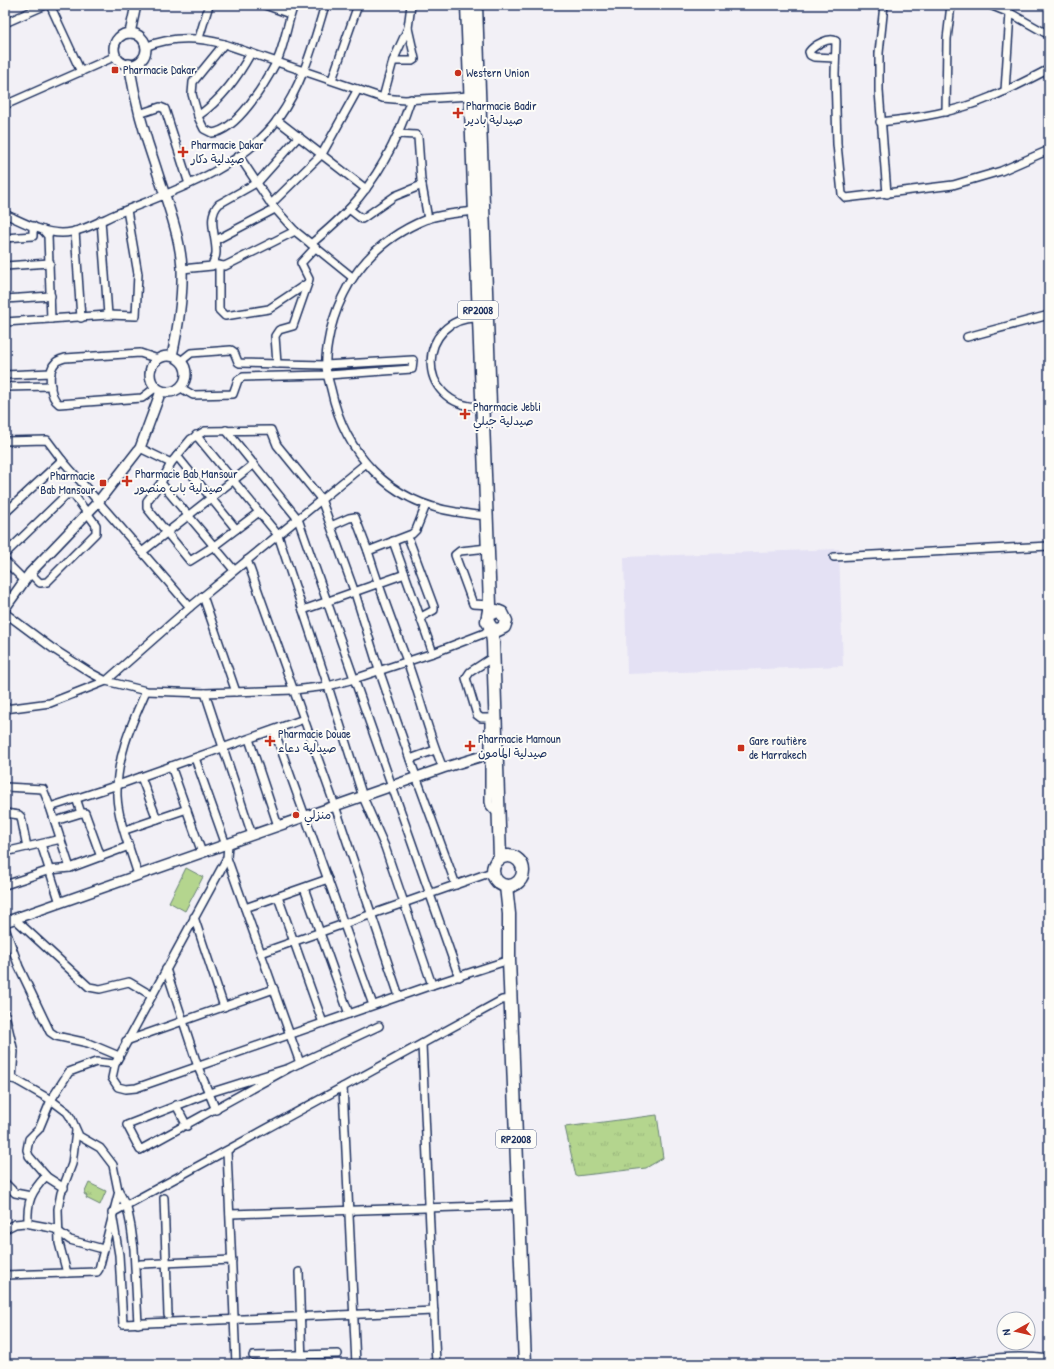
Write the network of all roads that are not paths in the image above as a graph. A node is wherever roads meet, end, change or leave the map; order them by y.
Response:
1 (46, 5) edge
2 (50, 5) edge
3 (136, 5) edge
4 (209, 5) edge
5 (265, 5) edge
6 (294, 5) edge
7 (325, 5) edge
8 (358, 5) edge
9 (411, 5) edge
10 (467, 5) edge
11 (476, 5) edge
12 (884, 5) edge
13 (951, 5) edge
14 (990, 5) edge
15 (1010, 13) junction
16 (290, 14) junction
17 (5, 23) edge
18 (408, 28) junction
19 (130, 33) junction
20 (1049, 35) edge
21 (199, 38) junction
22 (224, 44) junction
23 (145, 47) junction
24 (251, 53) junction
25 (116, 56) junction
26 (835, 58) dead end
27 (277, 61) junction
28 (393, 61) junction
29 (129, 64) junction
30 (1049, 69) edge
31 (305, 71) junction
32 (81, 72) junction
33 (332, 80) junction
34 (358, 89) junction
35 (1005, 91) junction
36 (470, 96) junction
37 (383, 98) junction
38 (411, 100) junction
39 (5, 105) edge
40 (946, 112) junction
41 (139, 114) junction
42 (198, 116) junction
43 (277, 120) junction
44 (880, 122) junction
45 (398, 134) junction
46 (299, 136) junction
47 (1049, 150) edge
48 (322, 154) junction
49 (238, 156) junction
50 (258, 182) junction
51 (189, 184) junction
52 (422, 185) junction
53 (366, 189) junction
54 (164, 194) junction
55 (887, 194) junction
56 (273, 206) junction
57 (349, 209) junction
58 (127, 210) junction
59 (474, 211) junction
60 (5, 214) edge
61 (428, 219) junction
62 (101, 220) junction
63 (33, 226) junction
64 (75, 231) junction
65 (295, 231) junction
66 (46, 233) junction
67 (32, 236) junction
68 (5, 238) edge
69 (216, 240) junction
70 (313, 246) junction
71 (50, 263) junction
72 (215, 265) junction
73 (5, 266) edge
74 (182, 269) junction
75 (352, 277) junction
76 (308, 283) junction
77 (51, 296) junction
78 (5, 299) edge
79 (108, 315) junction
80 (1049, 315) edge
81 (81, 318) junction
82 (478, 318) junction
83 (51, 319) junction
84 (5, 322) edge
85 (967, 337) dead end
86 (172, 356) junction
87 (158, 359) junction
88 (181, 361) junction
89 (278, 364) junction
90 (325, 364) junction
91 (51, 373) junction
92 (5, 375) edge
93 (328, 375) junction
94 (51, 386) junction
95 (5, 387) edge
96 (181, 388) junction
97 (158, 389) junction
98 (482, 407) junction
99 (226, 430) junction
100 (196, 435) junction
101 (5, 441) edge
102 (140, 448) junction
103 (177, 456) junction
104 (62, 460) junction
105 (171, 463) junction
106 (254, 464) junction
107 (365, 464) junction
108 (233, 480) junction
109 (161, 483) junction
110 (210, 497) junction
111 (321, 499) junction
112 (98, 502) junction
113 (426, 505) junction
114 (259, 512) junction
115 (5, 513) edge
116 (86, 513) junction
117 (189, 514) junction
118 (486, 515) junction
119 (298, 519) junction
120 (331, 526) junction
121 (236, 529) junction
122 (166, 532) junction
123 (278, 535) junction
124 (408, 536) junction
125 (393, 541) junction
126 (214, 546) junction
127 (1049, 546) edge
128 (488, 548) junction
129 (368, 551) junction
130 (142, 552) junction
131 (5, 554) edge
132 (834, 558) dead end
133 (247, 560) junction
134 (5, 561) edge
135 (234, 570) junction
136 (405, 574) junction
137 (27, 576) junction
138 (378, 584) junction
139 (355, 592) junction
140 (203, 596) junction
141 (327, 602) junction
142 (190, 607) junction
143 (5, 608) edge
144 (303, 610) junction
145 (5, 613) edge
146 (421, 617) junction
147 (492, 617) junction
148 (433, 653) junction
149 (493, 657) junction
150 (407, 661) junction
151 (379, 670) junction
152 (354, 679) junction
153 (106, 681) junction
154 (328, 686) junction
155 (294, 690) junction
156 (146, 691) junction
157 (236, 692) junction
158 (205, 693) junction
159 (5, 709) edge
160 (304, 719) junction
161 (274, 730) junction
162 (249, 739) junction
163 (223, 748) junction
164 (435, 750) junction
165 (493, 754) junction
166 (195, 758) junction
167 (410, 759) junction
168 (171, 766) junction
169 (443, 768) junction
170 (141, 777) junction
171 (417, 777) junction
172 (118, 785) junction
173 (391, 786) junction
174 (5, 787) edge
175 (363, 797) junction
176 (76, 798) junction
177 (335, 806) junction
178 (50, 807) junction
179 (187, 808) junction
180 (5, 813) edge
181 (81, 813) junction
182 (305, 817) junction
183 (157, 819) junction
184 (55, 822) junction
185 (278, 826) junction
186 (125, 830) junction
187 (252, 835) junction
188 (61, 839) junction
189 (41, 844) junction
190 (227, 844) junction
191 (129, 846) junction
192 (28, 847) junction
193 (5, 852) edge
194 (202, 853) junction
195 (101, 857) junction
196 (504, 857) junction
197 (226, 858) junction
198 (70, 868) junction
199 (50, 870) junction
200 (492, 872) junction
201 (138, 875) junction
202 (328, 879) junction
203 (5, 885) edge
204 (456, 885) junction
205 (510, 885) junction
206 (304, 888) junction
207 (429, 894) junction
208 (278, 897) junction
209 (60, 903) junction
210 (404, 903) junction
211 (245, 908) junction
212 (372, 914) junction
213 (194, 917) junction
214 (15, 919) junction
215 (5, 922) edge
216 (345, 923) junction
217 (5, 928) edge
218 (320, 932) junction
219 (294, 941) junction
220 (261, 953) junction
221 (509, 960) junction
222 (166, 969) junction
223 (459, 977) junction
224 (432, 985) junction
225 (274, 989) junction
226 (151, 995) junction
227 (399, 996) junction
228 (511, 999) junction
229 (373, 1005) junction
230 (224, 1007) junction
231 (5, 1014) edge
232 (349, 1014) junction
233 (183, 1020) junction
234 (323, 1023) junction
235 (378, 1026) dead end
236 (290, 1034) junction
237 (126, 1040) junction
238 (422, 1044) junction
239 (119, 1056) junction
240 (300, 1063) junction
241 (115, 1064) junction
242 (198, 1067) junction
243 (289, 1068) junction
244 (9, 1078) edge
245 (343, 1087) junction
246 (209, 1093) junction
247 (51, 1100) junction
248 (176, 1106) junction
249 (216, 1110) junction
250 (187, 1126) junction
251 (76, 1131) junction
252 (227, 1151) junction
253 (46, 1176) junction
254 (5, 1183) edge
255 (64, 1188) junction
256 (119, 1191) junction
257 (31, 1196) junction
258 (164, 1198) dead end
259 (519, 1205) junction
260 (127, 1207) junction
261 (429, 1207) junction
262 (349, 1210) junction
263 (112, 1213) junction
264 (230, 1214) junction
265 (28, 1223) junction
266 (5, 1229) edge
267 (58, 1231) junction
268 (103, 1249) junction
269 (232, 1260) junction
270 (166, 1263) junction
271 (141, 1264) dead end
272 (299, 1272) dead end
273 (67, 1273) junction
274 (5, 1275) edge
275 (434, 1311) junction
276 (354, 1314) junction
277 (168, 1316) dead end
278 (300, 1317) junction
279 (234, 1320) junction
280 (138, 1324) junction
281 (338, 1354) dead end
282 (301, 1355) junction
283 (254, 1356) dead end
284 (1049, 1359) edge
285 (236, 1364) edge
286 (302, 1364) edge
287 (356, 1364) edge
288 (436, 1364) edge
289 (525, 1364) edge
290 (951, 1364) edge

1 - 17 street
2 - 32 street
3 - 19 street
4 - 21 street
5 - 16 street
6 - 16 street
7 - 31 street
8 - 33 street
9 - 18 street
10 - 36 highway, RP2008
11 - 147 highway, RP2008
12 - 44 street
13 - 40 street
14 - 15 street
15 - 20 street
15 - 35 street
16 - 27 street
18 - 28 street
18 - 28 street
19 - 23 street
19 - 25 street
21 - 22 street
21 - 23 street
22 - 24 street
22 - 42 street
23 - 29 street
24 - 27 street
24 - 42 street
25 - 29 street
25 - 32 street
26 - 55 street
27 - 31 street
27 - 42 street
28 - 37 street
29 - 41 street
30 - 35 street
31 - 33 street
31 - 43 street
32 - 39 street
33 - 34 street
34 - 37 street
34 - 48 street
35 - 40 street
36 - 38 street
36 - 59 highway, RP2008
37 - 38 street
38 - 45 street
40 - 44 street
41 - 51 street
41 - 54 street
43 - 46 street
43 - 49 street
44 - 55 street
45 - 52 street
45 - 53 street
46 - 48 street
46 - 50 street
47 - 55 street
48 - 53 street
48 - 56 street
49 - 50 street
49 - 51 street
50 - 56 street
50 - 69 street
51 - 54 street
52 - 57 street
52 - 61 street
53 - 57 street
54 - 58 street
54 - 74 street
56 - 65 street
56 - 69 street
57 - 70 street
58 - 62 street
58 - 79 street
59 - 61 street
59 - 82 highway, RP2008
60 - 63 street
61 - 75 street
62 - 64 street
62 - 79 street
63 - 66 street
63 - 67 street
64 - 66 street
64 - 81 street
65 - 70 street
65 - 72 street
66 - 67 street
66 - 71 street
67 - 68 street
69 - 72 street
70 - 75 street
70 - 76 street
71 - 73 street
71 - 77 street
72 - 74 street
72 - 76 street
74 - 86 street
75 - 90 street
76 - 89 street
77 - 78 street
77 - 83 street
79 - 81 street
80 - 85 street
81 - 83 street
82 - 98 highway, RP2008
82 - 98 street
83 - 84 street
86 - 87 street
86 - 88 street
87 - 91 street
87 - 97 street
88 - 89 street
88 - 96 street
89 - 90 street
90 - 93 street
90 - 93 street
91 - 92 street
91 - 94 street
93 - 96 street
93 - 107 street
94 - 95 street
94 - 97 street
96 - 97 street
97 - 102 street
98 - 118 highway, RP2008
99 - 100 street
99 - 106 street
99 - 111 street
100 - 103 street
100 - 108 street
101 - 104 street
102 - 105 street
102 - 112 street
103 - 105 street
103 - 110 street
104 - 112 street
104 - 115 street
105 - 109 street
106 - 108 street
106 - 119 street
107 - 111 street
107 - 113 street
108 - 110 street
108 - 114 street
109 - 117 street
109 - 122 street
110 - 117 street
110 - 121 street
111 - 119 street
111 - 120 street
112 - 116 street
112 - 130 street
113 - 118 street
113 - 124 street
114 - 121 street
114 - 123 street
116 - 131 street
116 - 137 street
116 - 137 street
117 - 122 street
117 - 126 street
118 - 128 highway, RP2008
119 - 123 street
119 - 141 street
120 - 129 street
120 - 139 street
121 - 126 street
122 - 126 street
122 - 130 street
123 - 133 street
123 - 144 street
124 - 125 street
124 - 146 street
125 - 129 street
125 - 136 street
126 - 135 street
127 - 132 street
128 - 147 highway, RP2008
128 - 147 street
129 - 138 street
130 - 142 street
133 - 135 street
133 - 155 street
134 - 137 street
135 - 140 street
136 - 138 street
136 - 146 street
137 - 143 street
138 - 139 street
138 - 150 street
139 - 141 street
139 - 151 street
140 - 142 street
140 - 157 street
141 - 144 street
141 - 152 street
142 - 153 street
144 - 154 street
145 - 153 street
146 - 148 street
147 - 148 street
147 - 149 highway, RP2008
147 - 196 highway, RP2008
148 - 150 street
149 - 165 highway, RP2008
149 - 165 street
150 - 151 street
150 - 164 street
151 - 152 street
151 - 167 street
152 - 154 street
152 - 173 street
153 - 156 street
153 - 159 street
154 - 155 street
154 - 175 street
155 - 157 street
155 - 160 street
156 - 158 street
156 - 172 street
157 - 158 street
158 - 163 street
160 - 161 street
160 - 177 street
161 - 162 street
161 - 182 street
162 - 163 street
162 - 185 street
163 - 166 street
163 - 187 street
164 - 167 street
164 - 169 street
165 - 169 street
165 - 196 highway, RP2008
166 - 168 street
166 - 190 street
167 - 171 street
168 - 170 street
168 - 179 street
169 - 171 street
170 - 172 street
170 - 183 street
171 - 173 street
171 - 204 street
172 - 176 street
172 - 186 street
173 - 175 street
173 - 207 street
174 - 178 street
175 - 177 street
175 - 210 street
176 - 178 street
176 - 181 street
177 - 182 street
177 - 212 street
178 - 184 street
179 - 183 street
179 - 194 street
180 - 192 street
181 - 184 street
181 - 195 street
182 - 185 street
182 - 202 street
183 - 186 street
184 - 188 street
185 - 187 street
186 - 191 street
187 - 190 street
188 - 189 street
188 - 198 street
189 - 192 street
189 - 199 street
190 - 194 street
190 - 197 street
191 - 195 street
191 - 201 street
192 - 193 street
194 - 201 street
195 - 198 street
196 - 200 highway
196 - 205 highway, RP2008
197 - 211 street
197 - 213 street
198 - 199 street
199 - 203 street
199 - 209 street
200 - 204 street
200 - 205 highway
201 - 209 street
202 - 206 street
202 - 216 street
204 - 207 street
205 - 221 highway, RP2008
206 - 208 street
206 - 218 street
207 - 210 street
207 - 223 street
208 - 211 street
208 - 219 street
209 - 214 street
210 - 212 street
210 - 224 street
211 - 220 street
212 - 216 street
212 - 227 street
213 - 222 street
213 - 230 street
214 - 215 street
214 - 226 street
216 - 218 street
216 - 229 street
217 - 239 street
218 - 219 street
218 - 232 street
219 - 220 street
219 - 234 street
220 - 225 street
221 - 223 street
221 - 228 highway, RP2008
222 - 226 street
222 - 233 street
223 - 224 street
224 - 227 street
225 - 230 street
225 - 236 street
226 - 237 street
227 - 229 street
228 - 238 street
228 - 259 highway, RP2008
229 - 232 street
230 - 233 street
231 - 244 street
232 - 234 street
233 - 237 street
233 - 242 street
234 - 236 street
235 - 240 street
236 - 240 street
236 - 242 street
237 - 239 street
238 - 245 street
238 - 261 street
239 - 241 street
240 - 243 street
241 - 242 street
241 - 247 street
242 - 246 street
243 - 246 street
243 - 249 street
244 - 247 street
245 - 252 street
245 - 262 street
246 - 248 street
246 - 249 street
247 - 251 street
247 - 253 street
248 - 250 street
248 - 250 street
249 - 250 street
251 - 255 street
251 - 256 street
252 - 260 street
252 - 264 street
253 - 255 street
253 - 257 street
254 - 257 street
255 - 267 street
256 - 260 street
256 - 263 street
257 - 265 street
258 - 270 street
259 - 261 street
259 - 289 highway, RP2008
260 - 263 street
260 - 280 street
261 - 262 street
261 - 275 street
262 - 264 street
262 - 276 street
263 - 268 street
263 - 280 street
264 - 269 street
265 - 266 street
265 - 267 street
267 - 268 street
267 - 273 street
268 - 273 street
269 - 270 street
269 - 279 street
270 - 271 street
270 - 277 street
272 - 278 street
273 - 274 street
275 - 276 street
275 - 288 street
276 - 278 street
276 - 287 street
278 - 279 street
278 - 282 street
279 - 280 street
279 - 285 street
281 - 282 street
282 - 283 street
282 - 286 street
284 - 290 street

